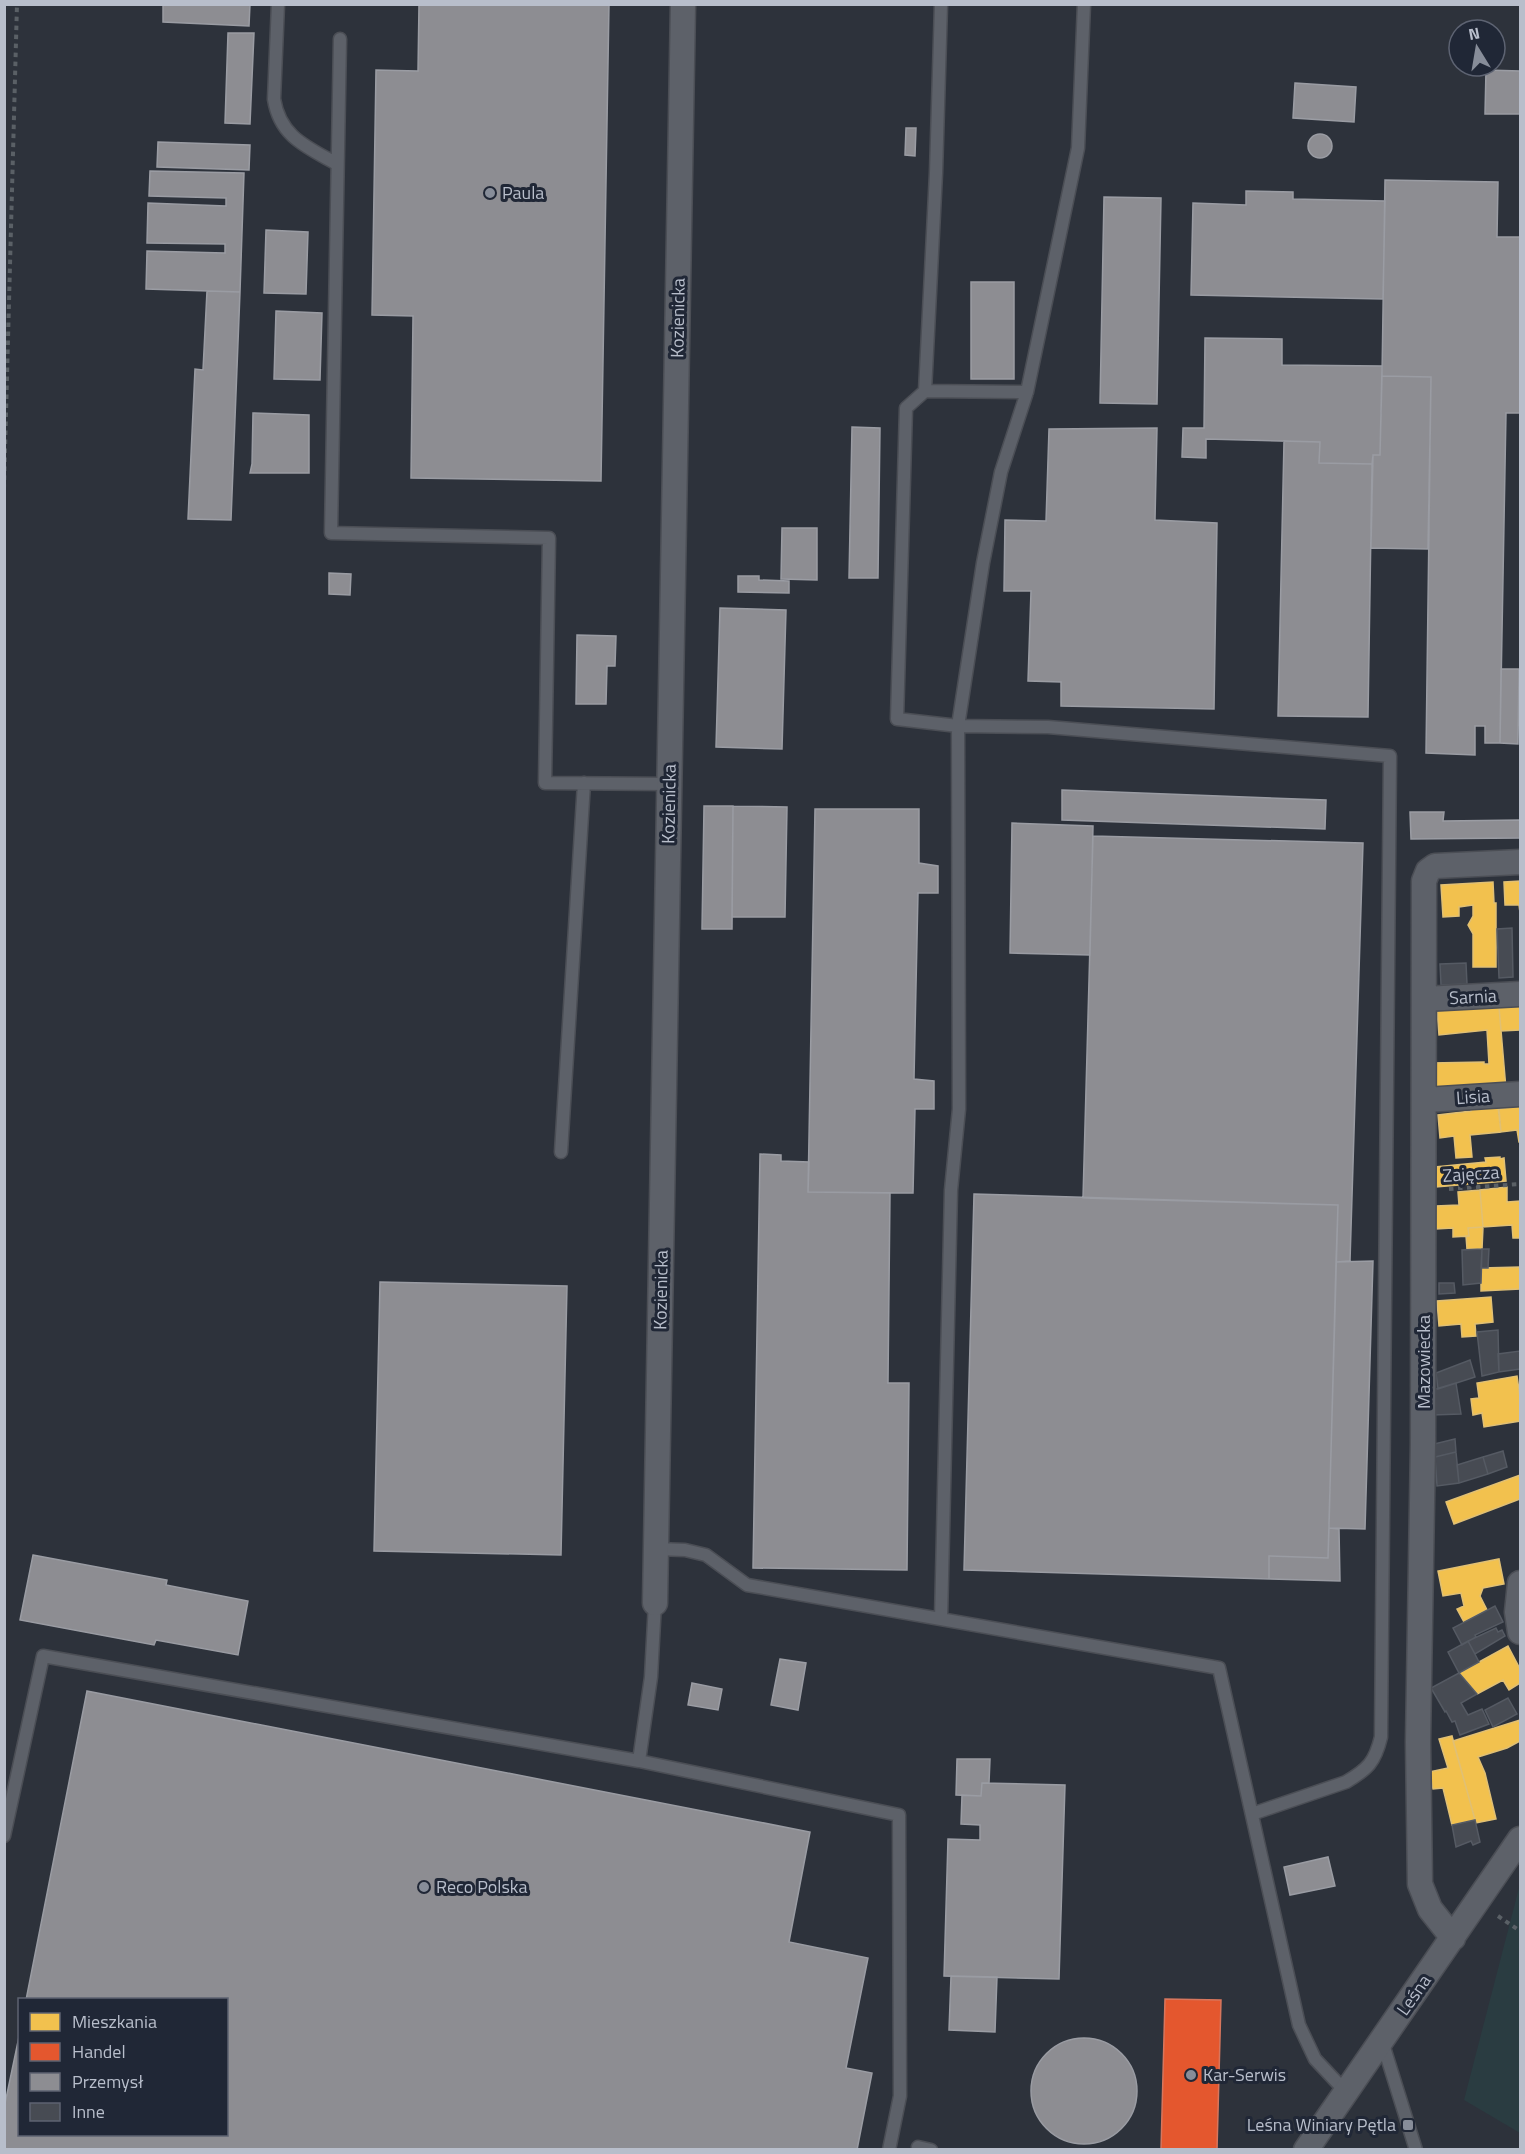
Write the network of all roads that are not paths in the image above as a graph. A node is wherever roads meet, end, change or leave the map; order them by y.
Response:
1 (278, 4) edge
2 (683, 4) edge
3 (941, 4) edge
4 (1084, 4) edge
5 (340, 39) dead end
6 (337, 164) junction
7 (925, 391) junction
8 (1027, 392) junction
9 (958, 726) junction
10 (584, 783) junction
11 (669, 784) junction
12 (1521, 862) edge
13 (1521, 994) edge
14 (1425, 999) junction
15 (1521, 1094) edge
16 (1425, 1100) junction
17 (561, 1152) dead end
18 (656, 1549) junction
19 (1521, 1582) edge
20 (655, 1603) joint
21 (941, 1619) junction
22 (1521, 1632) edge
23 (639, 1761) junction
24 (1252, 1814) junction
25 (4, 1836) edge
26 (1521, 1839) edge
27 (1453, 1938) junction
28 (1382, 2041) junction
29 (1346, 2092) junction
30 (918, 2147) dead end
31 (889, 2150) edge
32 (931, 2150) edge
33 (1306, 2150) edge
34 (1416, 2150) edge

1 - 6 lane
2 - 11 street, Kozienicka
3 - 7 lane
4 - 8 lane
5 - 6 lane
6 - 10 lane
7 - 8 lane
7 - 9 lane
8 - 9 lane
9 - 21 lane
9 - 24 lane
10 - 11 lane
10 - 17 lane
11 - 18 street, Kozienicka
12 - 14 street, Mazowiecka
13 - 14 street, Sarnia
14 - 16 street, Mazowiecka
15 - 16 street, Lisia
16 - 27 street, Mazowiecka
18 - 20 street, Kozienicka
18 - 21 lane
19 - 22 street
20 - 23 lane
21 - 24 lane
23 - 25 lane
23 - 31 lane
24 - 29 lane
26 - 27 street, Leśna
27 - 28 street, Leśna
28 - 29 street, Leśna
28 - 34 lane
29 - 33 street, Leśna
30 - 32 lane

